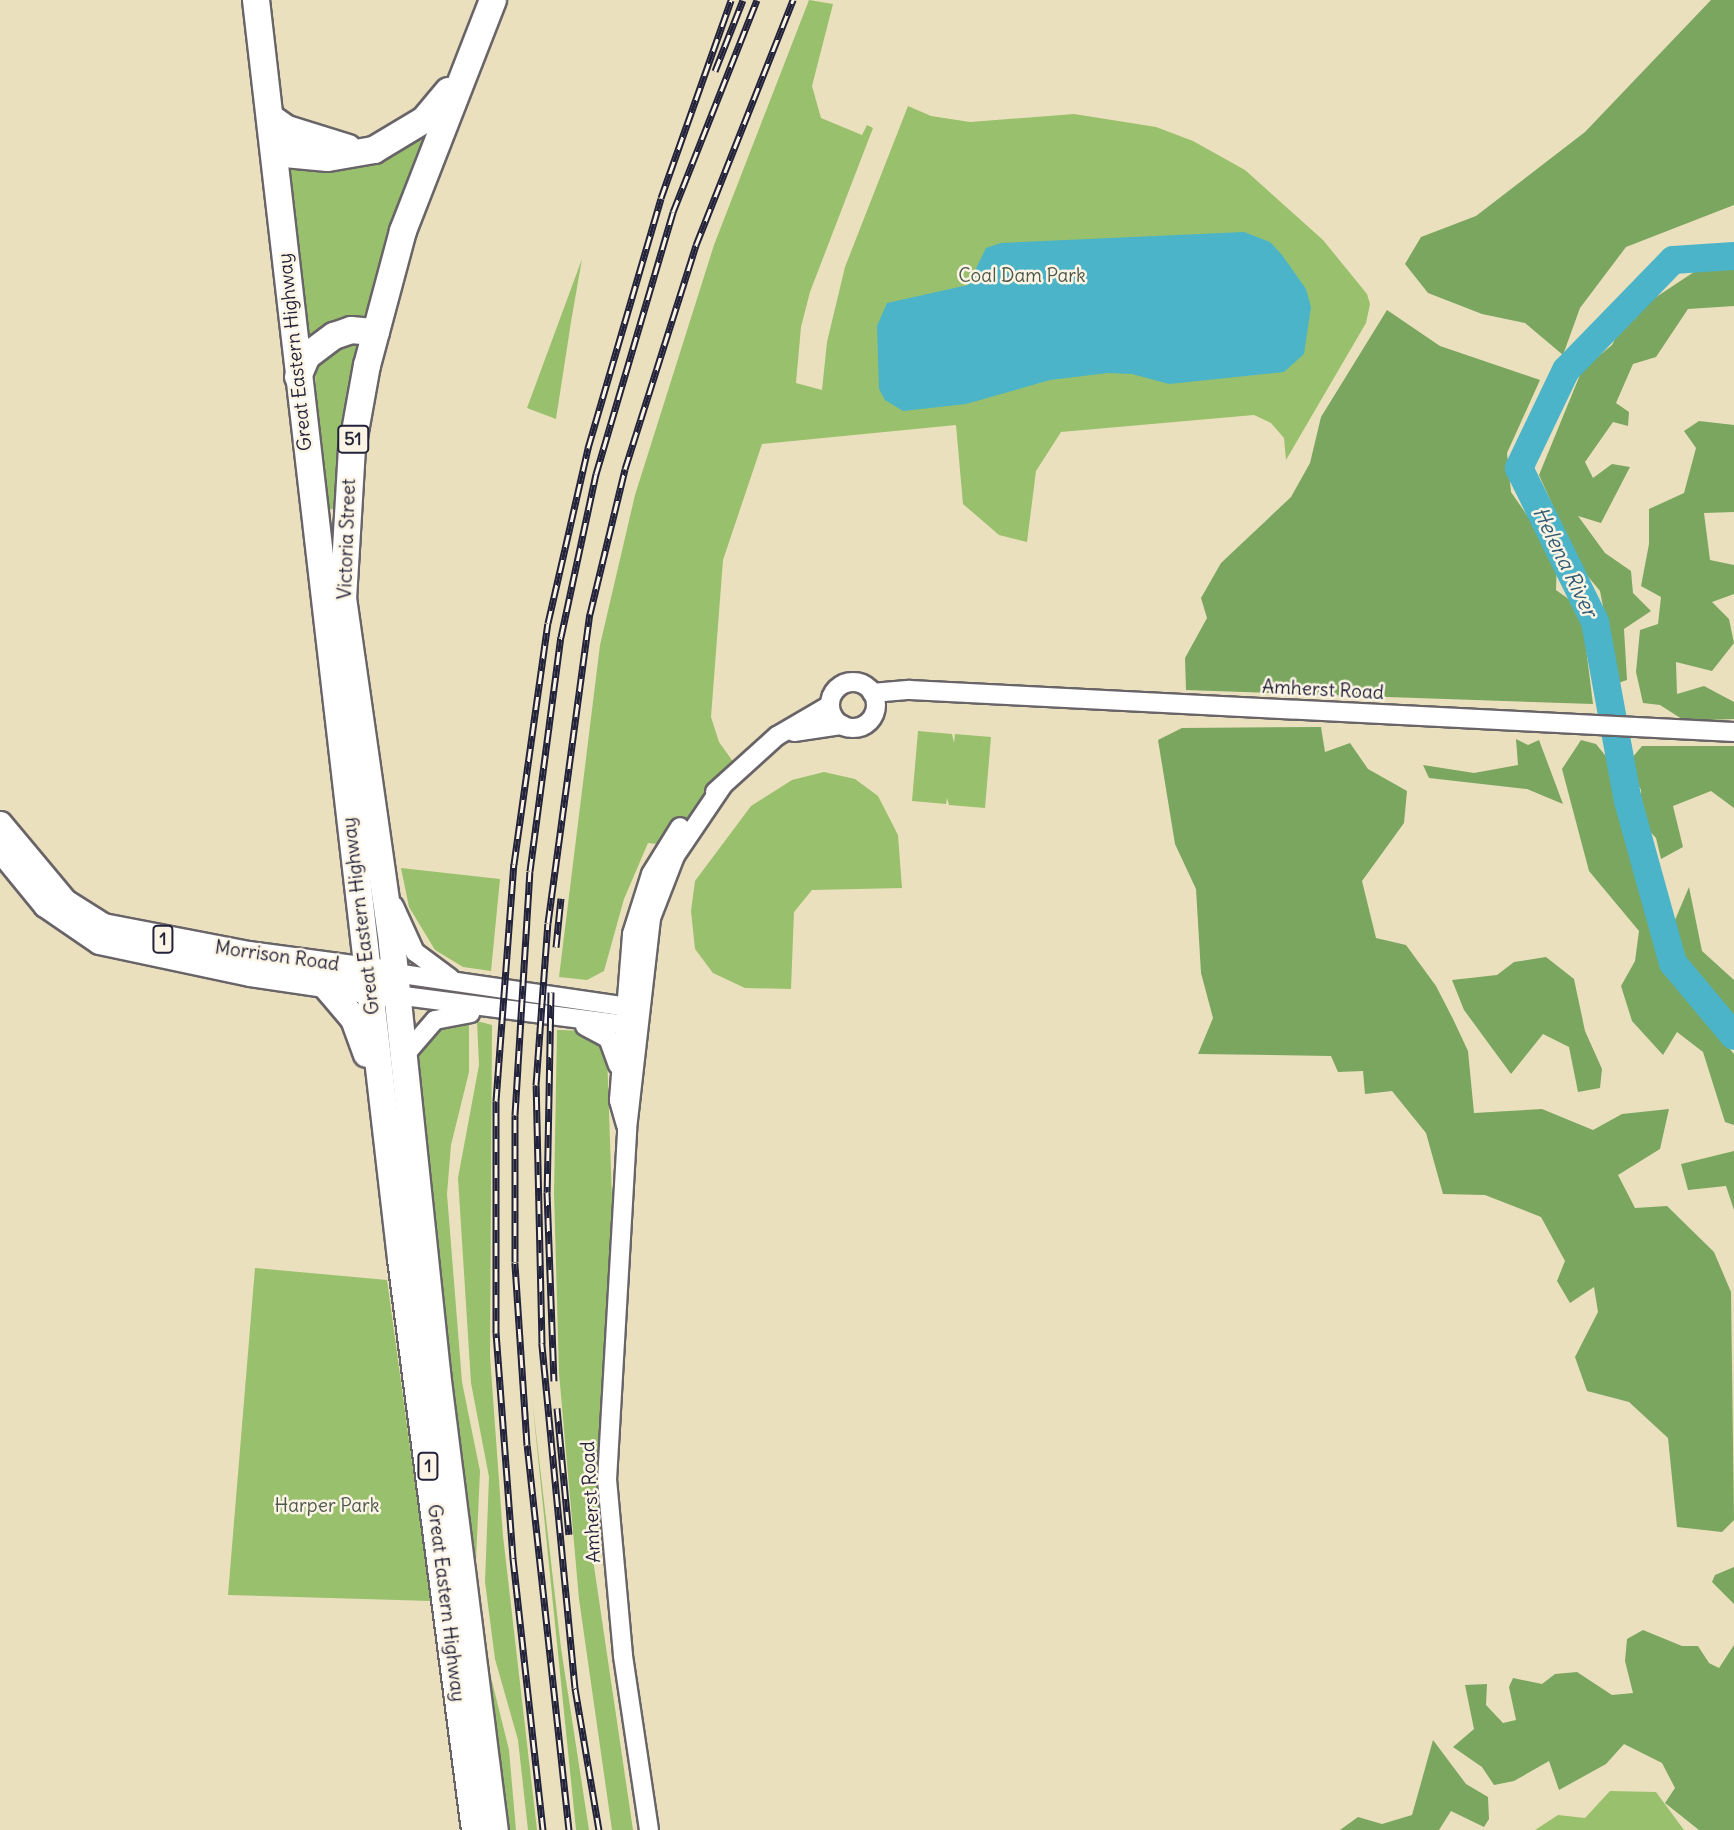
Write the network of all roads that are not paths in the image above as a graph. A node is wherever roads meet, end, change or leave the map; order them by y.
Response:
1 (256, 0) edge
2 (494, 0) edge
3 (481, 32) junction
4 (271, 118) junction
5 (374, 150) junction
6 (274, 153) junction
7 (376, 332) junction
8 (298, 377) junction
9 (910, 690) junction
10 (872, 694) junction
11 (830, 705) junction
12 (874, 713) junction
13 (842, 725) junction
14 (1734, 732) edge
15 (777, 736) junction
16 (723, 785) junction
17 (0, 823) edge
18 (0, 850) edge
19 (383, 877) junction
20 (630, 947) junction
21 (456, 981) junction
22 (383, 982) junction
23 (326, 986) junction
24 (567, 998) junction
25 (486, 1007) junction
26 (633, 1007) junction
27 (570, 1018) junction
28 (631, 1026) junction
29 (404, 1056) junction
30 (381, 1080) junction
31 (619, 1100) junction
32 (627, 1129) junction
33 (475, 1830) edge
34 (495, 1830) edge
35 (649, 1830) edge

1 - 4 highway, Great Eastern Highway
2 - 3 highway, Victoria Street / 51
3 - 5 highway
3 - 7 highway, Victoria Street / 51
4 - 5 highway
4 - 6 highway, Great Eastern Highway
5 - 6 highway
6 - 8 highway, Great Eastern Highway
7 - 8 highway
7 - 19 highway, Victoria Street / 51
8 - 22 highway, Great Eastern Highway
9 - 10 street, Amherst Road
9 - 12 street
9 - 14 street, Amherst Road
10 - 11 street
10 - 12 street
11 - 13 street
11 - 15 street, Amherst Road
12 - 13 street
13 - 15 street
15 - 16 street, Amherst Road
16 - 20 street, Amherst Road
16 - 26 street, Amherst Road
17 - 22 main road, Morrison Road / 1
18 - 23 main road, Morrison Road / 1
19 - 21 street
19 - 22 highway, Victoria Street / 51
20 - 24 street
20 - 26 street, Amherst Road
21 - 22 street, Morrison Road
21 - 24 street, Morrison Road
22 - 23 main road, Morrison Road / 1
22 - 25 street, Morrison Road
22 - 29 highway, Great Eastern Highway / 1
22 - 30 highway, Great Eastern Highway / 1
23 - 30 highway
24 - 26 street, Morrison Road
25 - 27 street, Morrison Road
25 - 29 street
26 - 28 street, Amherst Road
27 - 28 street, Morrison Road
27 - 31 street
28 - 31 street, Amherst Road
28 - 32 street, Amherst Road
29 - 34 highway, Great Eastern Highway / 1
30 - 33 highway, Great Eastern Highway / 1
31 - 32 street, Amherst Road
32 - 35 street, Amherst Road

